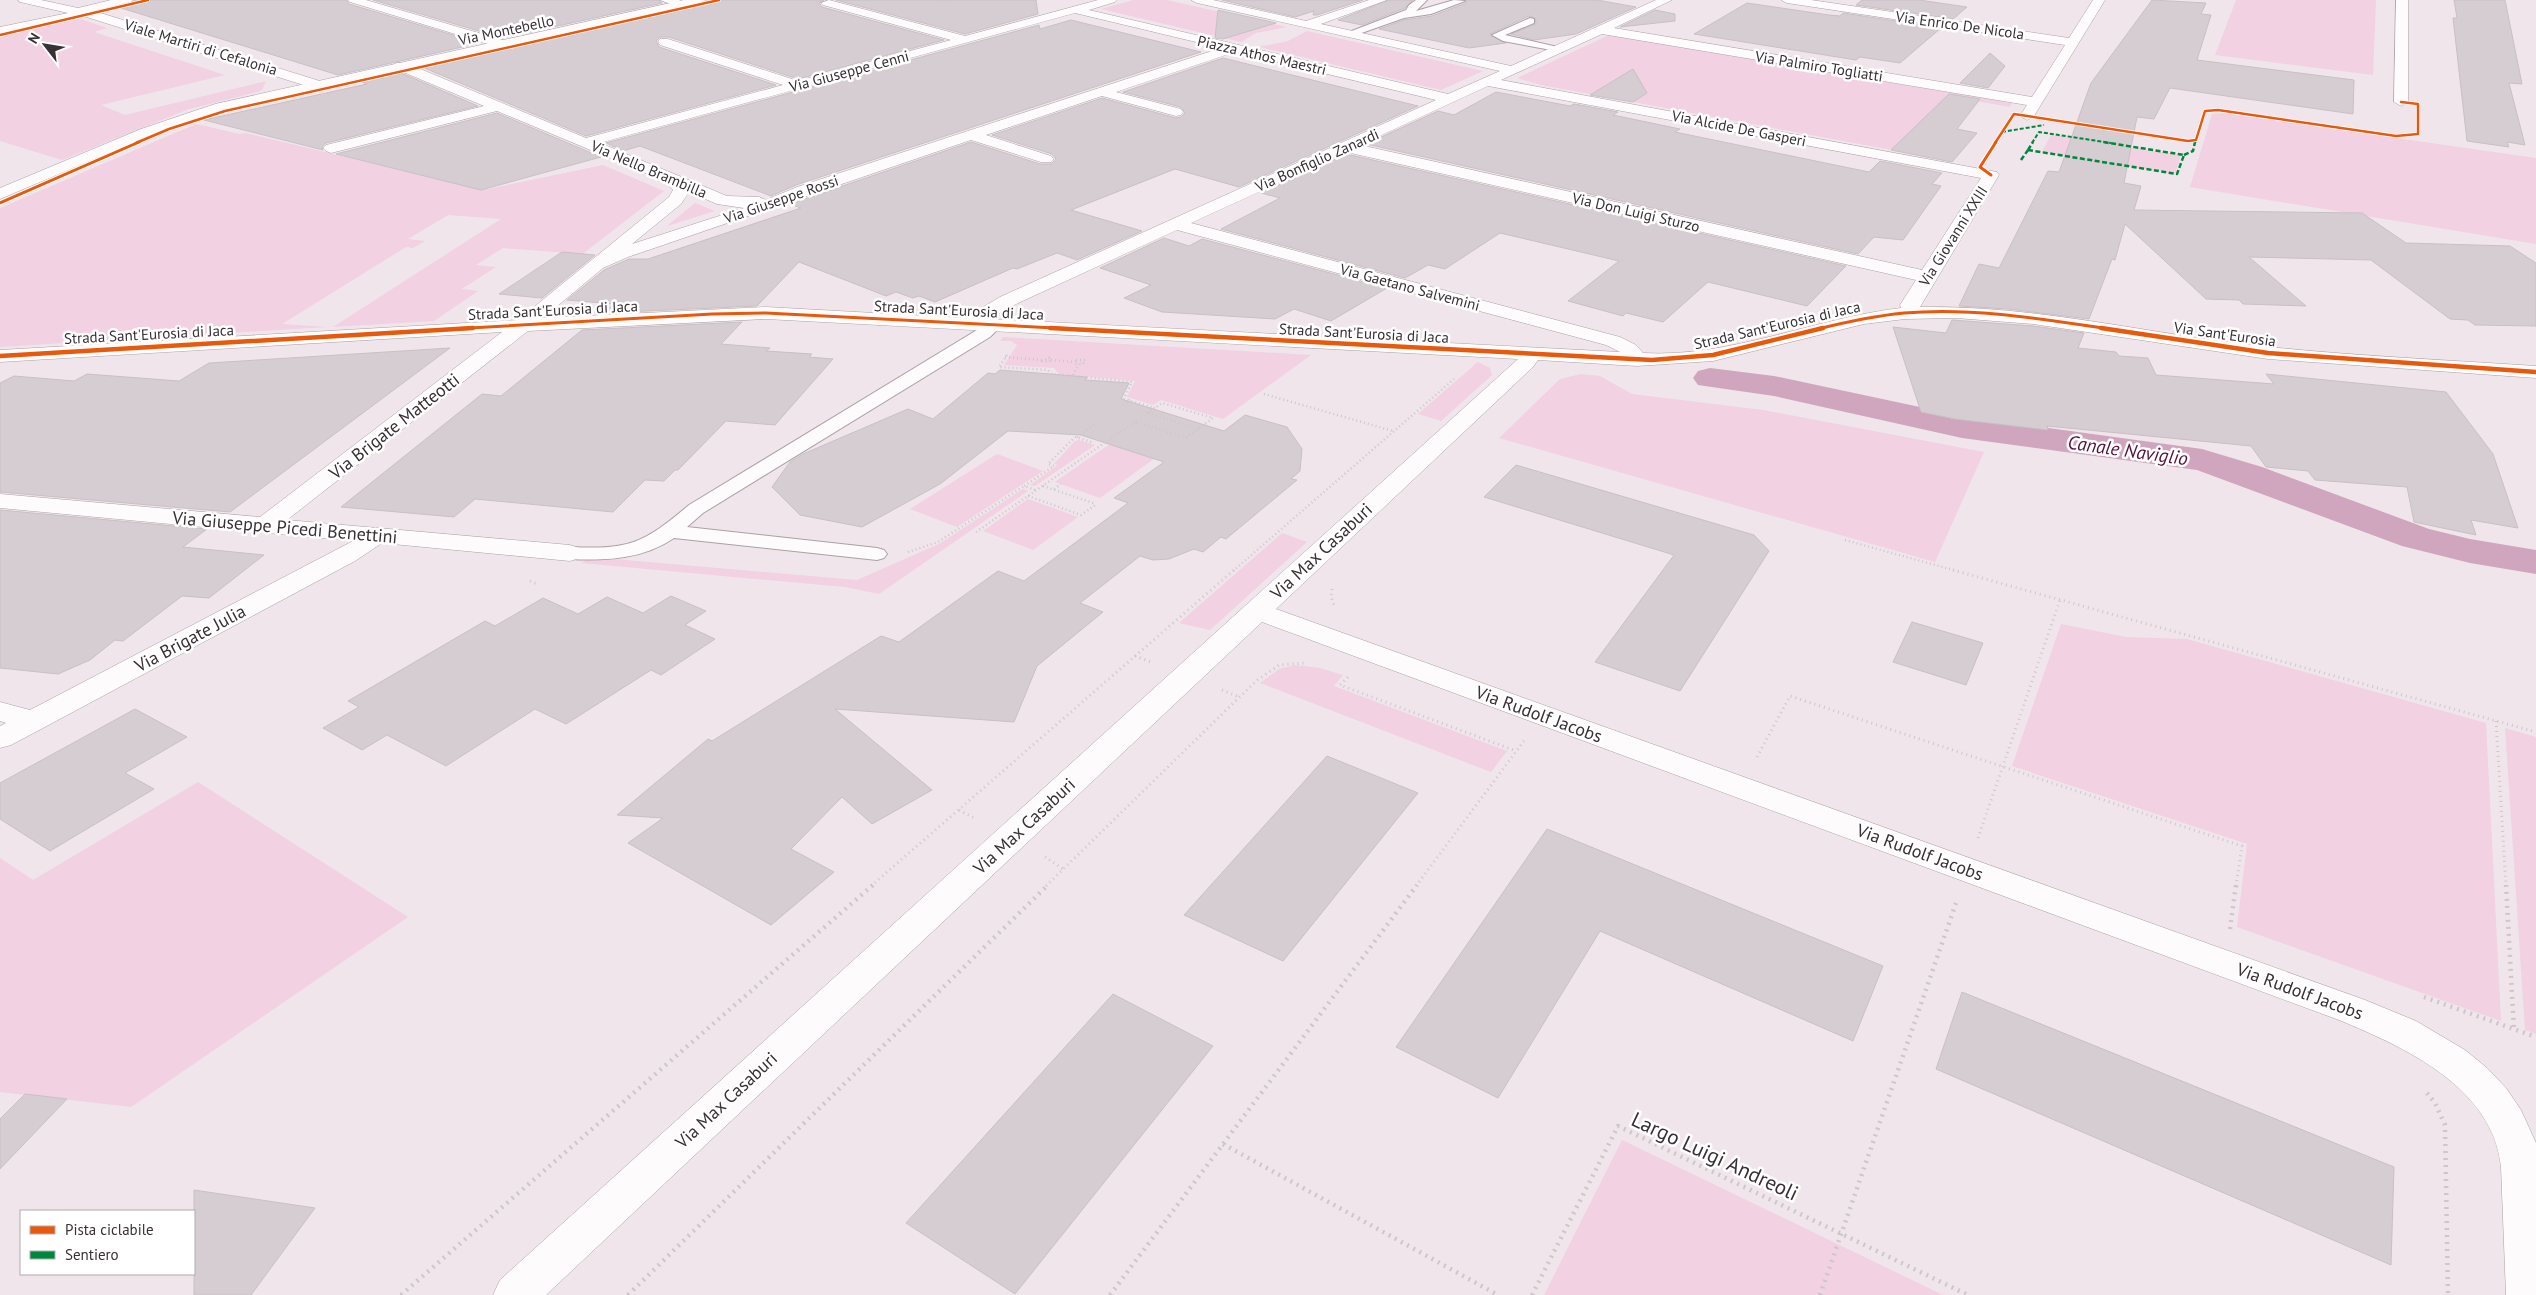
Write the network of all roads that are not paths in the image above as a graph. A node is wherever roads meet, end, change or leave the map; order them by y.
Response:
1 (24, 0) edge
2 (127, 0) edge
3 (354, 0) edge
4 (666, 0) edge
5 (700, 0) edge
6 (1111, 0) edge
7 (1197, 0) edge
8 (1381, 0) edge
9 (1422, 0) edge
10 (1666, 0) edge
11 (1786, 0) edge
12 (2099, 0) edge
13 (2402, 0) edge
14 (1455, 1) edge
15 (827, 3) dead end
16 (681, 4) junction
17 (1075, 10) junction
18 (82, 12) junction
19 (1406, 14) junction
20 (1530, 20) dead end
21 (1307, 24) junction
22 (1601, 30) junction
23 (0, 31) edge
24 (1349, 34) junction
25 (965, 40) junction
26 (664, 42) dead end
27 (2073, 42) junction
28 (502, 44) junction
29 (1235, 48) junction
30 (1558, 50) junction
31 (401, 66) junction
32 (1513, 70) junction
33 (1488, 82) junction
34 (318, 84) junction
35 (798, 85) junction
36 (1102, 92) junction
37 (1449, 100) junction
38 (2036, 102) junction
39 (2401, 102) dead end
40 (500, 106) junction
41 (1176, 112) dead end
42 (2027, 116) dead end
43 (971, 135) junction
44 (588, 142) junction
45 (1346, 147) junction
46 (331, 148) dead end
47 (1046, 159) dead end
48 (1991, 175) joint
49 (673, 180) junction
50 (803, 190) junction
51 (0, 194) edge
52 (1175, 224) junction
53 (594, 266) junction
54 (1927, 277) junction
55 (1912, 313) junction
56 (521, 325) junction
57 (983, 327) junction
58 (1531, 355) junction
59 (0, 356) edge
60 (1638, 360) junction
61 (2536, 372) edge
62 (0, 501) edge
63 (265, 525) junction
64 (670, 530) junction
65 (378, 535) junction
66 (570, 553) joint
67 (877, 554) road end
68 (1256, 611) junction
69 (0, 711) edge
70 (34, 721) junction
71 (0, 738) edge
72 (515, 1295) edge
73 (2528, 1295) edge

1 - 18 street, Viale Martiri di Cefalonia
2 - 18 street
3 - 28 street
4 - 16 street
5 - 16 street, Via Montebello
6 - 17 street, Via Giuseppe Cenni
7 - 21 street
8 - 21 street
9 - 19 lane
10 - 22 street, Via Bonfiglio Zanardi
11 - 27 street, Via Enrico De Nicola
12 - 27 street
13 - 39 street
14 - 19 lane
15 - 25 street
16 - 28 street, Via Montebello
17 - 25 street, Via Giuseppe Cenni
17 - 29 street, Piazza Athos Maestri
18 - 23 street
18 - 34 street, Viale Martiri di Cefalonia
19 - 24 lane
20 - 30 lane
21 - 24 street
22 - 30 street, Via Bonfiglio Zanardi
22 - 38 street, Via Palmiro Togliatti
24 - 32 street
25 - 35 street, Via Giuseppe Cenni
26 - 35 street
27 - 38 street
28 - 31 street, Via Montebello
29 - 36 street, Via Giuseppe Rossi
29 - 37 street, Piazza Athos Maestri
30 - 32 street, Via Bonfiglio Zanardi
31 - 34 street, Via Montebello
31 - 40 street, Via Nello Brambilla
32 - 33 street, Via Bonfiglio Zanardi
33 - 37 street, Via Bonfiglio Zanardi
33 - 48 street, Via Alcide De Gasperi
34 - 51 street, Via Montebello
35 - 44 street, Via Giuseppe Cenni
36 - 41 street
36 - 43 street, Via Giuseppe Rossi
37 - 45 street, Via Bonfiglio Zanardi
38 - 42 street
40 - 44 street, Via Nello Brambilla
40 - 46 street
43 - 47 street
43 - 50 street, Via Giuseppe Rossi
44 - 49 street, Via Nello Brambilla
45 - 52 street, Via Bonfiglio Zanardi
45 - 54 street, Via Don Luigi Sturzo
48 - 54 street, Via Giovanni XXIII
49 - 50 street, Via Nello Brambilla
49 - 53 street, Via Giuseppe Rossi
50 - 53 street, Via Giuseppe Rossi
52 - 57 street, Via Bonfiglio Zanardi
52 - 60 street, Via Gaetano Salvemini
53 - 56 street, Via Giuseppe Rossi
54 - 55 street, Via Giovanni XXIII
55 - 60 street, Strada Sant'Eurosia di Jaca
55 - 61 street, Via Sant'Eurosia
56 - 57 street, Strada Sant'Eurosia di Jaca
56 - 59 street, Strada Sant'Eurosia di Jaca
56 - 63 street, Via Brigate Matteotti
57 - 58 street, Strada Sant'Eurosia di Jaca
57 - 64 lane
58 - 60 street, Strada Sant'Eurosia di Jaca
58 - 68 street, Via Max Casaburi
62 - 63 street, Via Giuseppe Picedi Benettini
63 - 65 street, Via Giuseppe Picedi Benettini
64 - 66 lane
64 - 67 lane
65 - 66 street, Via Giuseppe Picedi Benettini
65 - 70 street, Via Brigate Julia
68 - 72 street, Via Max Casaburi
68 - 73 street, Via Rudolf Jacobs
69 - 70 street
70 - 71 street, Via Brigate Julia

